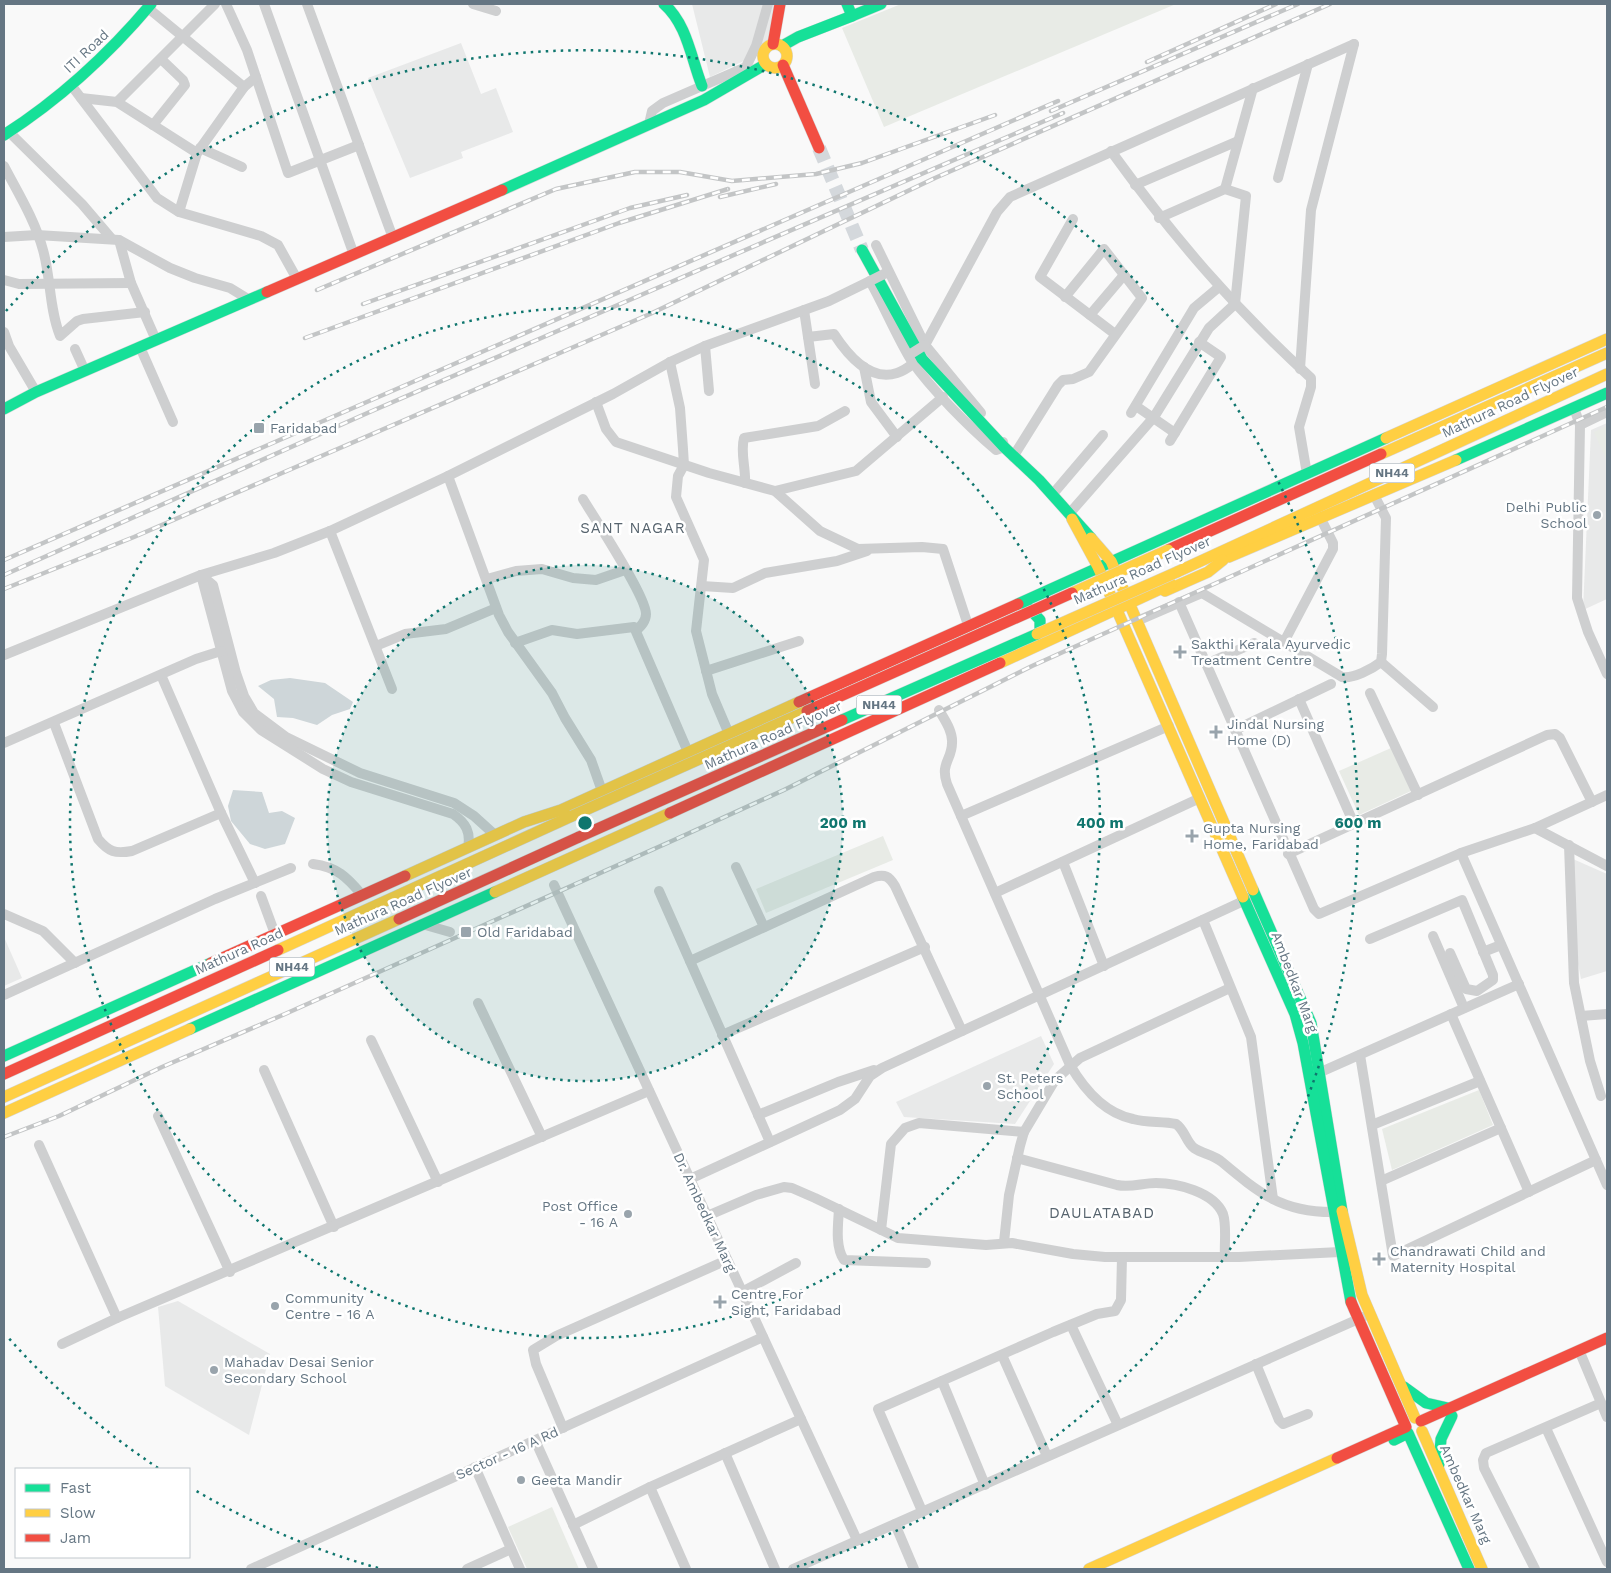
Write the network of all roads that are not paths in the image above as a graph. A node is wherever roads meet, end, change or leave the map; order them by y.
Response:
1 (215, 4) edge
2 (226, 4) edge
3 (264, 4) edge
4 (310, 4) edge
5 (473, 4) edge
6 (664, 4) edge
7 (768, 4) edge
8 (780, 4) edge
9 (847, 4) edge
10 (881, 4) edge
11 (147, 5) edge
12 (496, 11) dead end
13 (852, 16) junction
14 (182, 38) junction
15 (778, 45) junction
16 (161, 59) junction
17 (766, 64) junction
18 (1308, 64) junction
19 (783, 65) junction
20 (256, 76) junction
21 (71, 85) junction
22 (702, 86) junction
23 (244, 87) junction
24 (1253, 88) junction
25 (81, 98) junction
26 (117, 102) junction
27 (36, 114) junction
28 (649, 124) junction
29 (153, 125) junction
30 (6, 133) edge
31 (1238, 141) junction
32 (359, 145) junction
33 (819, 148) tunnel mouth
34 (198, 150) junction
35 (1111, 151) junction
36 (320, 161) junction
37 (4, 166) edge
38 (242, 167) dead end
39 (1278, 178) dead end
40 (1136, 185) junction
41 (1225, 189) junction
42 (179, 212) junction
43 (1159, 218) junction
44 (1073, 219) dead end
45 (37, 235) junction
46 (4, 237) edge
47 (393, 238) junction
48 (115, 239) junction
49 (876, 245) dead end
50 (862, 250) tunnel mouth
51 (354, 255) junction
52 (888, 272) junction
53 (1124, 275) junction
54 (297, 279) junction
55 (4, 280) edge
56 (870, 281) junction
57 (48, 283) junction
58 (131, 283) junction
59 (1218, 287) junction
60 (1065, 297) junction
61 (248, 299) junction
62 (1235, 304) junction
63 (804, 310) junction
64 (145, 312) junction
65 (1090, 315) junction
66 (4, 332) edge
67 (1115, 334) junction
68 (808, 338) junction
69 (1607, 339) edge
70 (156, 340) junction
71 (1199, 342) junction
72 (925, 345) junction
73 (705, 346) junction
74 (140, 347) junction
75 (75, 349) dead end
76 (1607, 353) edge
77 (912, 359) junction
78 (670, 362) junction
79 (864, 367) junction
80 (1300, 369) junction
81 (85, 371) junction
82 (1607, 374) edge
83 (814, 384) dead end
84 (709, 391) dead end
85 (36, 392) junction
86 (1607, 393) edge
87 (942, 397) junction
88 (22, 399) junction
89 (596, 402) junction
90 (4, 403) edge
91 (1574, 408) junction
92 (4, 409) edge
93 (845, 411) dead end
94 (1607, 412) edge
95 (1154, 417) junction
96 (173, 422) dead end
97 (1580, 425) junction
98 (1103, 435) dead end
99 (897, 437) junction
100 (1004, 448) junction
101 (1013, 456) junction
102 (684, 465) junction
103 (1307, 474) junction
104 (448, 476) junction
105 (745, 483) junction
106 (775, 491) junction
107 (1052, 495) junction
108 (1374, 495) junction
109 (583, 499) dead end
110 (1071, 517) junction
111 (1320, 517) junction
112 (330, 531) junction
113 (1157, 541) junction
114 (869, 550) junction
115 (1224, 560) junction
116 (1111, 561) junction
117 (1098, 567) junction
118 (625, 570) junction
119 (201, 575) junction
120 (486, 579) junction
121 (1175, 582) junction
122 (702, 586) junction
123 (1021, 602) junction
124 (1179, 602) junction
125 (1130, 605) junction
126 (496, 608) junction
127 (1117, 610) junction
128 (1136, 621) junction
129 (968, 625) junction
130 (637, 630) junction
131 (799, 641) dead end
132 (1284, 642) junction
133 (515, 643) junction
134 (1254, 643) dead end
135 (1039, 645) junction
136 (376, 646) junction
137 (222, 652) junction
138 (4, 655) edge
139 (1381, 662) junction
140 (1206, 664) junction
141 (706, 672) junction
142 (161, 674) junction
143 (1607, 674) edge
144 (1331, 684) dead end
145 (392, 689) dead end
146 (1370, 692) dead end
147 (1299, 700) junction
148 (1433, 707) dead end
149 (939, 710) dead end
150 (54, 722) junction
151 (1169, 726) junction
152 (1235, 730) junction
153 (729, 734) junction
154 (4, 743) edge
155 (688, 752) junction
156 (602, 791) junction
157 (1418, 795) junction
158 (1607, 795) edge
159 (1200, 798) junction
160 (1592, 802) junction
161 (222, 813) junction
162 (553, 813) junction
163 (961, 816) junction
164 (1354, 824) junction
165 (1535, 828) junction
166 (495, 835) junction
167 (1569, 845) junction
168 (468, 848) junction
169 (1461, 853) junction
170 (1288, 854) junction
171 (487, 855) junction
172 (1063, 862) junction
173 (313, 864) dead end
174 (1607, 866) edge
175 (736, 867) dead end
176 (291, 868) dead end
177 (255, 883) junction
178 (554, 885) dead end
179 (659, 891) dead end
180 (995, 893) junction
181 (362, 895) junction
182 (261, 896) dead end
183 (1251, 898) junction
184 (4, 914) edge
185 (1203, 920) junction
186 (422, 924) junction
187 (764, 927) junction
188 (450, 932) dead end
189 (275, 934) junction
190 (1433, 936) dead end
191 (1370, 939) dead end
192 (1501, 945) junction
193 (925, 947) junction
194 (1483, 952) junction
195 (1450, 953) dead end
196 (690, 961) junction
197 (75, 963) junction
198 (1104, 966) junction
199 (1519, 984) junction
200 (1230, 988) junction
201 (4, 995) edge
202 (1040, 995) junction
203 (478, 1002) dead end
204 (1464, 1008) junction
205 (1451, 1014) junction
206 (1607, 1014) edge
207 (1581, 1016) junction
208 (962, 1031) junction
209 (722, 1035) junction
210 (371, 1040) dead end
211 (1360, 1055) junction
212 (4, 1056) edge
213 (1070, 1065) junction
214 (882, 1068) junction
215 (264, 1070) dead end
216 (4, 1074) edge
217 (1314, 1075) junction
218 (1480, 1081) junction
219 (649, 1091) junction
220 (1601, 1096) dead end
221 (4, 1097) edge
222 (4, 1113) edge
223 (758, 1115) junction
224 (158, 1116) dead end
225 (1372, 1126) junction
226 (1501, 1128) junction
227 (1024, 1132) junction
228 (542, 1137) junction
229 (770, 1142) junction
230 (39, 1145) dead end
231 (1017, 1158) junction
232 (1596, 1160) junction
233 (690, 1178) junction
234 (1381, 1181) junction
235 (438, 1182) junction
236 (1607, 1186) edge
237 (1529, 1192) junction
238 (1273, 1199) junction
239 (839, 1209) junction
240 (1332, 1212) junction
241 (707, 1216) junction
242 (334, 1227) junction
243 (881, 1230) junction
244 (1004, 1242) junction
245 (1340, 1252) junction
246 (1122, 1256) junction
247 (1225, 1257) junction
248 (727, 1260) junction
249 (796, 1263) dead end
250 (926, 1263) dead end
251 (230, 1272) junction
252 (742, 1292) junction
253 (1371, 1314) junction
254 (117, 1318) junction
255 (1359, 1318) junction
256 (1071, 1325) junction
257 (763, 1336) junction
258 (1607, 1338) edge
259 (62, 1344) dead end
260 (1607, 1347) edge
261 (1002, 1354) junction
262 (1581, 1354) junction
263 (1256, 1364) junction
264 (942, 1381) junction
265 (1400, 1383) junction
266 (1602, 1403) junction
267 (1397, 1406) junction
268 (1450, 1412) junction
269 (1308, 1414) dead end
270 (1607, 1417) edge
271 (801, 1420) junction
272 (1118, 1425) junction
273 (1420, 1425) junction
274 (563, 1428) junction
275 (1546, 1428) junction
276 (1407, 1430) junction
277 (535, 1440) junction
278 (1381, 1442) junction
279 (1416, 1449) junction
280 (725, 1453) junction
281 (1047, 1456) junction
282 (475, 1467) junction
283 (1442, 1479) junction
284 (985, 1485) junction
285 (650, 1487) junction
286 (922, 1511) junction
287 (895, 1524) junction
288 (573, 1525) junction
289 (857, 1540) junction
290 (1604, 1548) edge
291 (511, 1549) junction
292 (1607, 1562) edge
293 (251, 1569) edge
294 (467, 1569) edge
295 (520, 1569) edge
296 (593, 1569) edge
297 (686, 1569) edge
298 (776, 1569) edge
299 (793, 1569) edge
300 (914, 1569) edge
301 (1089, 1569) edge
302 (1111, 1569) edge
303 (1469, 1569) edge
304 (1482, 1569) edge
305 (1535, 1569) edge

1 - 14 street
2 - 20 street
3 - 36 street
4 - 32 street
5 - 12 street
6 - 22 main road
7 - 22 street
8 - 15 main road
9 - 13 main road
10 - 13 main road
11 - 14 street
11 - 21 main road, ITI Road
11 - 27 main road, ITI Road
13 - 15 main road
14 - 16 street
14 - 23 street
15 - 17 main road
15 - 19 main road
16 - 26 street
16 - 29 street
17 - 19 main road
17 - 28 main road
18 - 24 street
18 - 39 street
18 - 80 street
19 - 33 main road
20 - 23 street
20 - 36 street
21 - 25 street
21 - 27 main road, ITI Road
22 - 28 street
23 - 34 street
24 - 31 street
24 - 35 street
25 - 26 street
25 - 42 street
26 - 29 street
27 - 30 main road, ITI Road
28 - 47 main road
29 - 34 street
30 - 48 street
31 - 40 street
31 - 41 street
32 - 36 street
32 - 47 street
34 - 38 street
34 - 42 street
35 - 40 street
35 - 72 street
36 - 51 street
37 - 45 street
40 - 43 street
41 - 43 street
41 - 62 street
42 - 54 street
43 - 59 street
44 - 60 street
45 - 46 street
45 - 48 street
45 - 57 street
47 - 51 main road
48 - 58 street
48 - 61 street
49 - 52 street
50 - 100 main road
51 - 54 main road
52 - 56 street, bridge
52 - 72 street
53 - 60 street
53 - 65 street
53 - 67 street
54 - 61 main road
55 - 57 street
56 - 63 street
56 - 77 street
57 - 58 street
57 - 64 street
58 - 64 street
59 - 62 street
59 - 95 street
60 - 65 street
61 - 70 main road
62 - 71 street
62 - 80 street
63 - 68 street
63 - 73 street
64 - 70 street
65 - 67 street
66 - 85 street
67 - 101 street
68 - 79 street
68 - 83 street
69 - 103 main road
70 - 74 main road
71 - 95 street
71 - 95 street
72 - 77 street, bridge
72 - 100 street
73 - 78 street
73 - 84 street
74 - 81 main road
74 - 96 street
75 - 81 street
76 - 171 main road, Mathura Road Flyover / NH44, bridge
77 - 79 street
77 - 87 street
78 - 89 street
78 - 102 street
79 - 99 street
80 - 103 street
81 - 85 main road
82 - 221 main road, Mathura Road Flyover / NH44, bridge
85 - 88 main road
86 - 91 main road
87 - 99 street
87 - 100 street
88 - 90 main road
88 - 92 main road
89 - 102 street
89 - 104 street
91 - 97 street
91 - 108 main road
93 - 105 street
94 - 97 street
95 - 110 street
97 - 143 street
98 - 107 street
99 - 106 street
100 - 101 main road
101 - 107 main road
102 - 105 street
102 - 122 street
103 - 113 main road
104 - 112 street
104 - 120 street
105 - 106 street
106 - 114 street
107 - 110 main road
108 - 111 main road
108 - 139 street
109 - 118 street
110 - 116 main road, Ambedkar Marg
110 - 117 main road, Ambedkar Marg
111 - 115 main road
111 - 132 street
112 - 119 street
112 - 136 street
113 - 116 main road
113 - 121 main road
114 - 122 street
114 - 129 street
115 - 121 main road
115 - 125 main road
116 - 117 main road
116 - 125 main road, Ambedkar Marg
117 - 123 main road
117 - 127 main road, Ambedkar Marg
118 - 120 street
118 - 130 street
119 - 137 street
119 - 138 street
119 - 166 street
120 - 126 street
121 - 125 main road
122 - 141 street
123 - 129 main road
123 - 135 main road
124 - 128 street
124 - 132 street
124 - 140 street
125 - 127 main road
125 - 128 main road, Ambedkar Marg
126 - 133 street
126 - 136 street
127 - 135 main road
127 - 151 main road, Ambedkar Marg
128 - 183 main road, Ambedkar Marg
129 - 153 main road
130 - 133 street
130 - 155 street
131 - 141 street
132 - 139 street
133 - 156 street
134 - 140 street
135 - 186 main road
136 - 145 street
137 - 142 street
137 - 168 street
139 - 148 street
140 - 152 street
141 - 153 street
142 - 150 street
142 - 161 street
144 - 147 street
146 - 157 street
147 - 152 street
147 - 164 street
149 - 163 street
150 - 154 street
150 - 161 street
151 - 159 main road, Ambedkar Marg
151 - 163 street
152 - 170 street
153 - 155 main road
155 - 156 main road
156 - 162 main road
157 - 160 street
157 - 164 street
158 - 160 street
159 - 172 street
159 - 183 main road, Ambedkar Marg
160 - 165 street
161 - 177 street
162 - 166 main road
162 - 171 main road
163 - 180 street
164 - 170 street
165 - 167 street
165 - 169 street
166 - 168 main road
167 - 174 street
167 - 207 street
168 - 181 main road
169 - 170 street
169 - 192 street
171 - 216 main road, Mathura Road / NH44
172 - 180 street
172 - 198 street
173 - 181 street
175 - 187 street
176 - 177 street
177 - 197 street
178 - 219 street, Dr. Ambedkar Marg
179 - 196 street
180 - 202 street
181 - 189 main road
182 - 189 street
183 - 185 street
183 - 217 main road, Ambedkar Marg
184 - 197 street
185 - 198 street
185 - 200 street
186 - 188 street
186 - 222 main road
187 - 193 street
187 - 196 street
189 - 212 main road
190 - 204 street
191 - 194 street
192 - 194 street
192 - 199 street
193 - 208 street
193 - 209 street
194 - 195 street
196 - 209 street
197 - 201 street
198 - 202 street
199 - 204 street
199 - 232 street
200 - 213 street
200 - 238 street
202 - 208 street
202 - 213 street
203 - 228 street
204 - 205 street
205 - 211 street
205 - 218 street
206 - 207 street
207 - 220 street
208 - 214 street
209 - 223 street
210 - 235 street
211 - 217 street
211 - 225 street
213 - 227 street
213 - 238 street
214 - 223 street
214 - 229 street
215 - 242 street
217 - 240 main road, Ambedkar Marg
217 - 253 main road, Ambedkar Marg
218 - 225 street
218 - 226 street
219 - 228 street
219 - 233 street, Dr. Ambedkar Marg
223 - 229 street
224 - 251 street
225 - 234 street
226 - 234 street
226 - 237 street
227 - 231 street
227 - 243 street
228 - 235 street
229 - 233 street
230 - 254 street
231 - 244 street
231 - 247 street
232 - 236 street
232 - 237 street
233 - 241 street, Dr. Ambedkar Marg
234 - 237 street
235 - 242 street
238 - 240 street
239 - 241 street
239 - 243 street
239 - 250 street
240 - 245 main road, Ambedkar Marg
241 - 248 street, Dr. Ambedkar Marg
242 - 251 street
243 - 244 street
244 - 246 street
245 - 247 street
245 - 255 main road, Ambedkar Marg
246 - 247 street
246 - 256 street
248 - 252 street, Dr. Ambedkar Marg
248 - 274 street
249 - 252 street
251 - 254 street
252 - 257 street, Dr. Ambedkar Marg
253 - 255 street
253 - 265 main road, Ambedkar Marg
254 - 259 street
255 - 263 street
255 - 267 main road, Ambedkar Marg
256 - 261 street
256 - 272 street
257 - 271 street, Dr. Ambedkar Marg
257 - 274 street, Sector - 16 A Rd
258 - 262 main road
260 - 262 main road
261 - 264 street
261 - 281 street
262 - 266 street
262 - 268 main road
263 - 269 street
263 - 272 street
264 - 284 street
264 - 286 street
265 - 268 main road
265 - 273 main road, Ambedkar Marg
266 - 270 street
266 - 275 street
267 - 276 main road, Ambedkar Marg
267 - 278 main road
268 - 273 main road
268 - 283 main road
271 - 280 street
271 - 289 street, Dr. Ambedkar Marg
272 - 281 street
273 - 276 main road
273 - 276 main road
273 - 283 main road, Ambedkar Marg
274 - 277 street, Sector - 16 A Rd
275 - 290 street
275 - 305 street
276 - 278 main road
276 - 279 main road, Ambedkar Marg
277 - 282 street, Sector - 16 A Rd
277 - 288 street
278 - 279 main road
278 - 301 main road
278 - 302 main road
279 - 303 main road, Ambedkar Marg
280 - 285 street
280 - 298 street
281 - 284 street
282 - 291 street
282 - 293 street, Sector - 16 A Rd
283 - 304 main road, Ambedkar Marg
284 - 286 street
285 - 288 street
285 - 297 street
286 - 287 street
287 - 289 street
287 - 300 street
288 - 296 street
289 - 299 street
290 - 292 street
291 - 294 street
291 - 295 street

